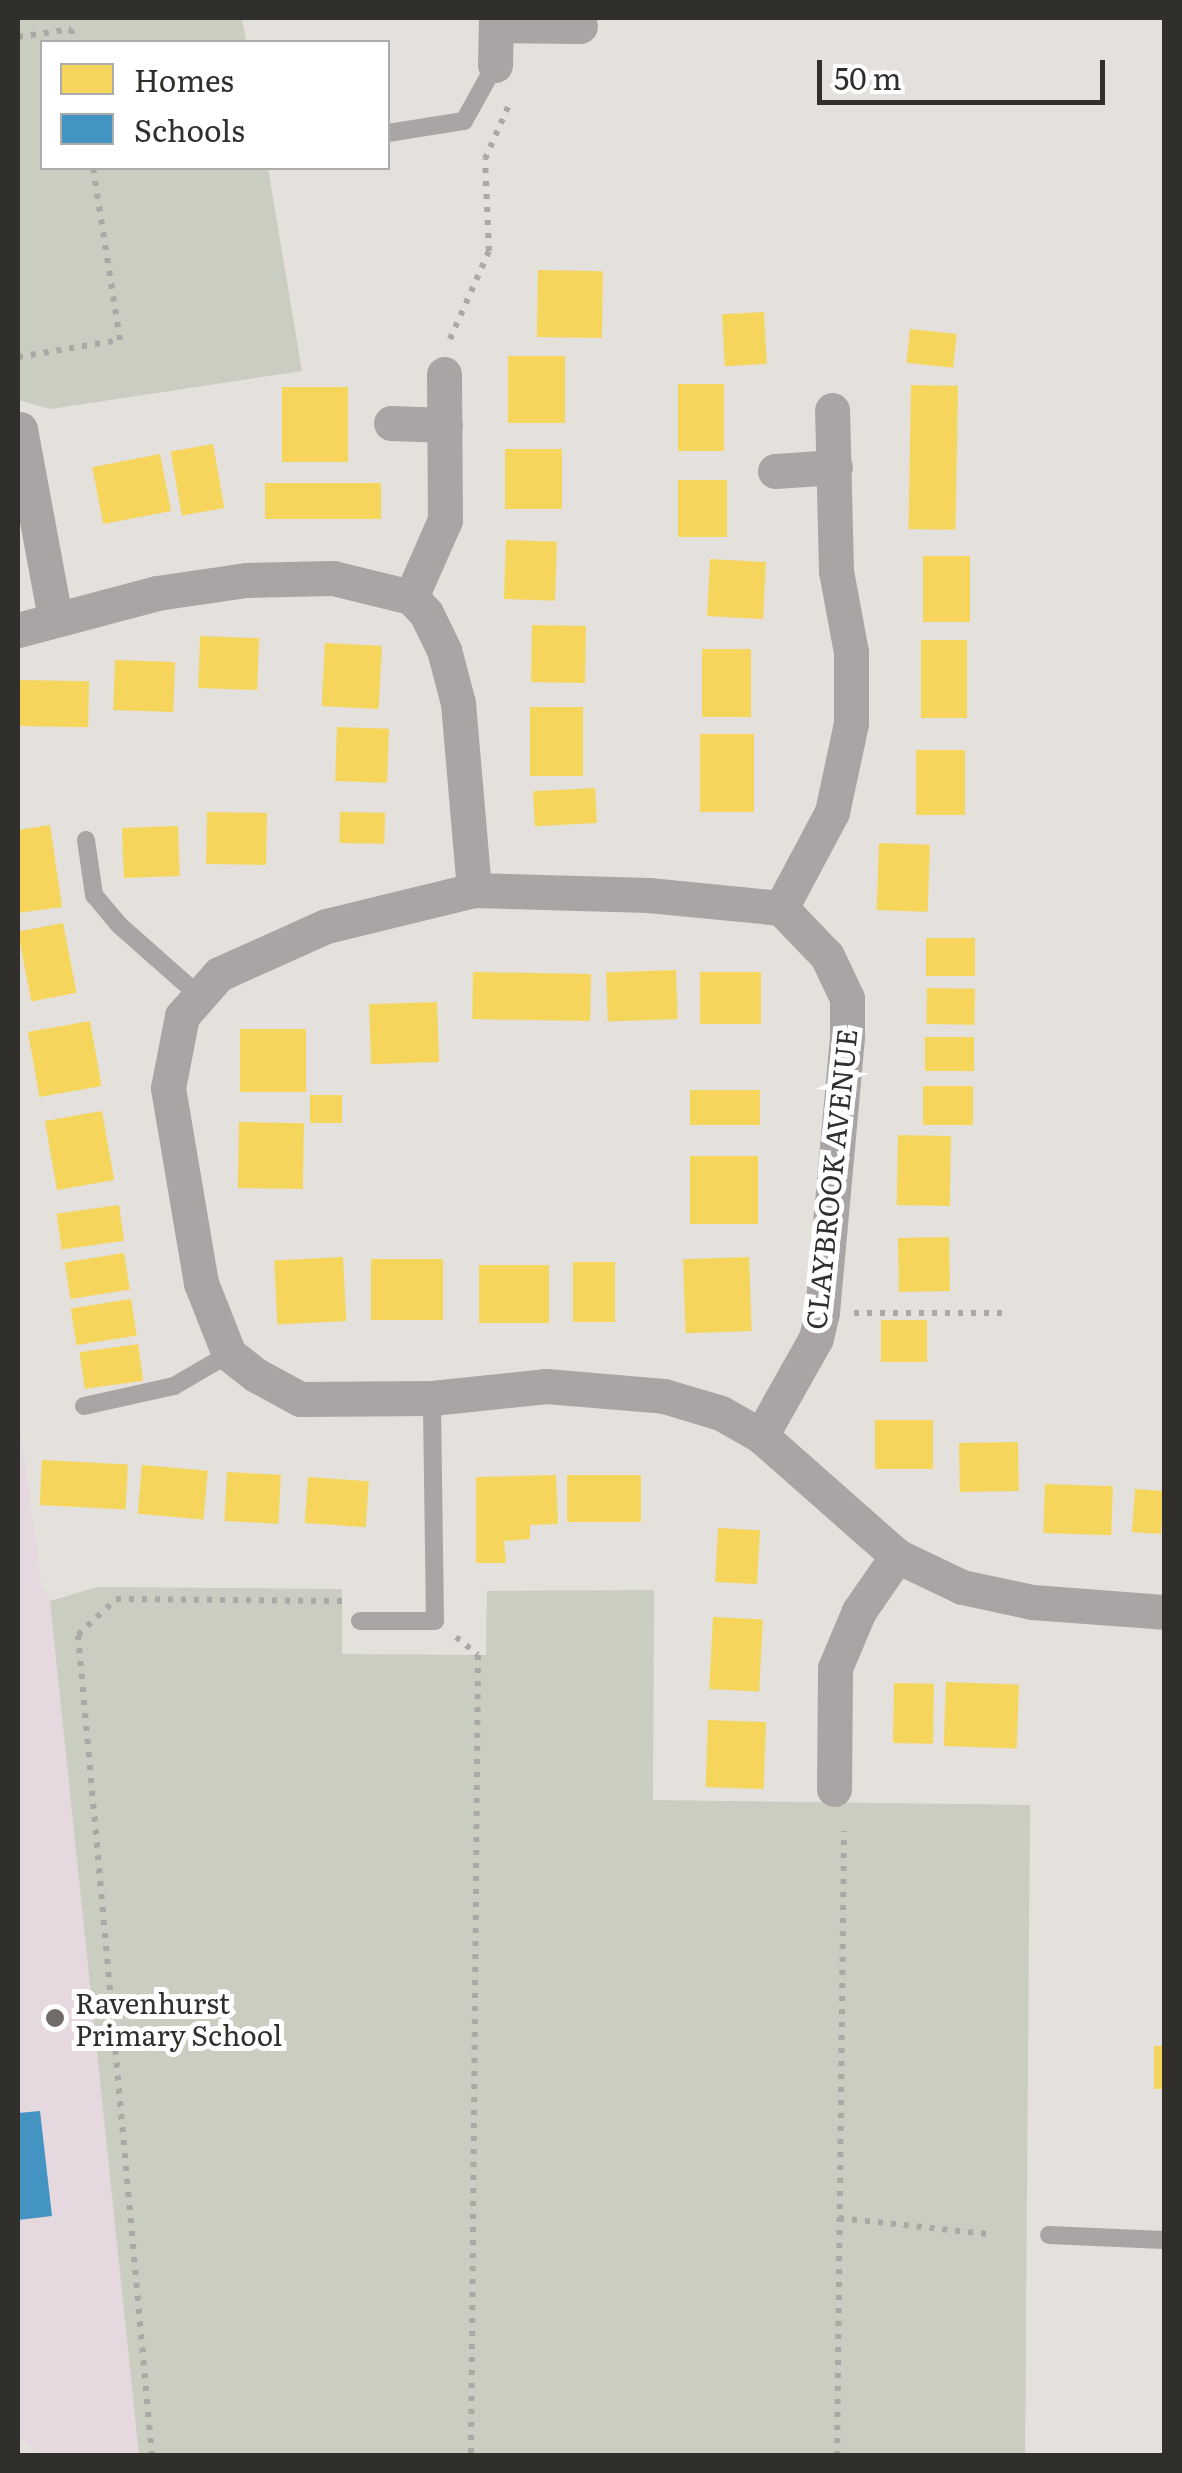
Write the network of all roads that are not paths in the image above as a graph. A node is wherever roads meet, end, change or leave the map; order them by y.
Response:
1 (496, 21) edge
2 (580, 26) dead end
3 (496, 66) joint
4 (390, 133) edge
5 (444, 374) road end
6 (832, 410) dead end
7 (391, 423) dead end
8 (445, 425) junction
9 (20, 429) dead end
10 (835, 467) junction
11 (775, 471) dead end
12 (411, 597) junction
13 (54, 618) junction
14 (18, 630) edge
15 (86, 840) dead end
16 (474, 890) junction
17 (780, 908) junction
18 (198, 994) junction
19 (229, 1354) junction
20 (432, 1398) junction
21 (84, 1406) dead end
22 (761, 1436) junction
23 (897, 1556) junction
24 (1164, 1612) edge
25 (360, 1621) road end
26 (834, 1789) dead end
27 (1050, 2235) dead end
28 (1164, 2240) edge

1 - 2 street
1 - 3 street
3 - 4 lane
5 - 8 street
6 - 10 street
7 - 8 street
8 - 12 street
9 - 13 street
10 - 11 street
10 - 17 street
12 - 13 street
12 - 16 street
13 - 14 street
15 - 18 lane
16 - 17 street
16 - 18 street
17 - 22 street, CLAYBROOK AVENUE
18 - 19 street
19 - 20 street
19 - 21 lane
20 - 22 street
20 - 25 lane
22 - 23 street
23 - 24 street
23 - 26 street
27 - 28 lane

